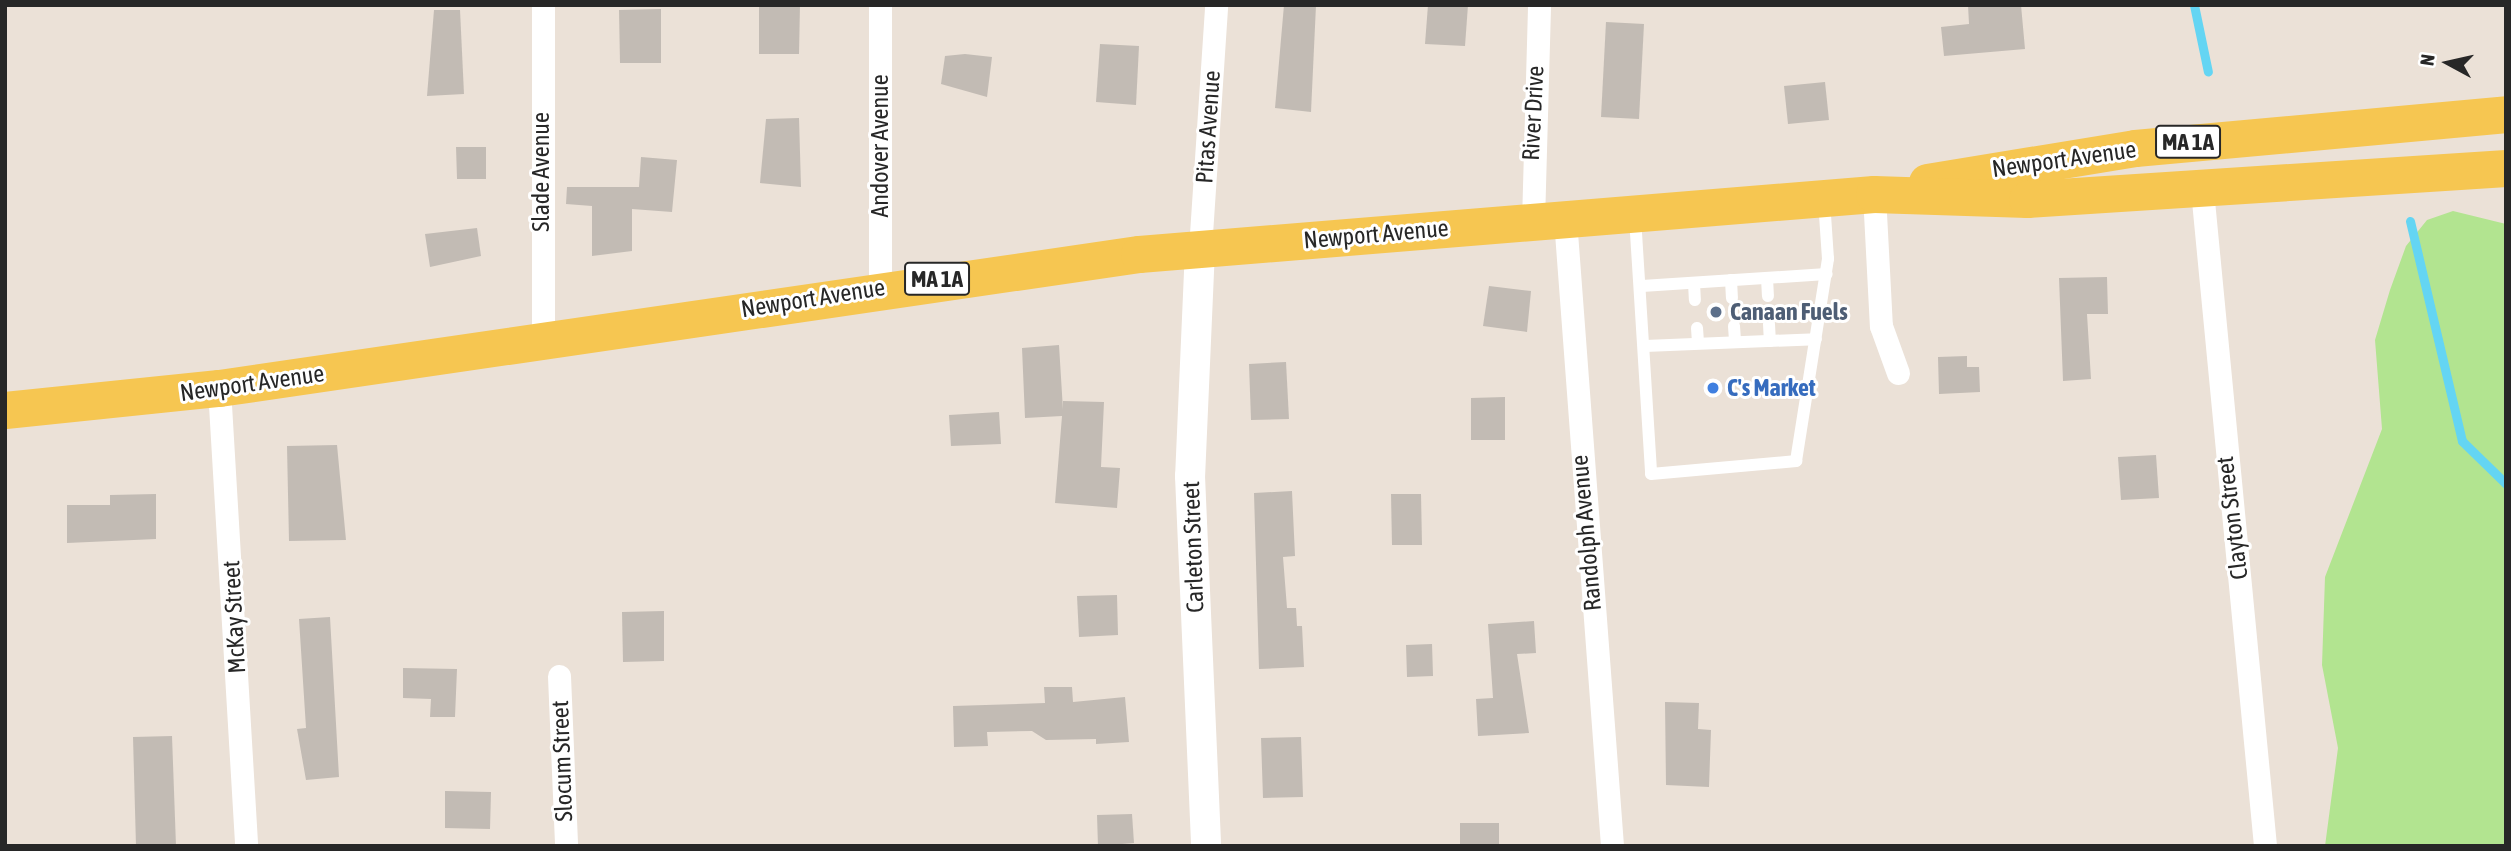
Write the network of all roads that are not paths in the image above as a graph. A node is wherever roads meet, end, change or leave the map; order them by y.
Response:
1 (543, 5) edge
2 (880, 5) edge
3 (1216, 5) edge
4 (1539, 5) edge
5 (2506, 114) edge
6 (2506, 168) edge
7 (2202, 190) junction
8 (1874, 194) junction
9 (1824, 198) junction
10 (1635, 213) junction
11 (1549, 220) junction
12 (1199, 249) junction
13 (1827, 274) junction
14 (1767, 278) junction
15 (1731, 280) junction
16 (1695, 283) junction
17 (1642, 286) junction
18 (880, 287) junction
19 (1768, 296) dead end
20 (1732, 298) dead end
21 (1695, 300) dead end
22 (1769, 324) dead end
23 (1734, 326) dead end
24 (1697, 328) dead end
25 (1816, 339) junction
26 (543, 340) junction
27 (1770, 341) junction
28 (1735, 342) junction
29 (1698, 343) junction
30 (1645, 346) junction
31 (1898, 373) dead end
32 (219, 388) junction
33 (5, 410) edge
34 (559, 676) dead end
35 (246, 846) edge
36 (566, 846) edge
37 (1206, 846) edge
38 (1612, 846) edge
39 (2265, 846) edge

1 - 26 street, Slade Avenue
2 - 18 street, Andover Avenue
3 - 12 street, Pitas Avenue
4 - 11 street, River Drive
5 - 8 main road, Newport Avenue / MA 1A
6 - 7 main road, Newport Avenue / MA 1A
7 - 8 main road, Newport Avenue / MA 1A
7 - 39 street, Clayton Street
8 - 9 main road, Newport Avenue / MA 1A
8 - 31 street
9 - 10 main road, Newport Avenue / MA 1A
9 - 13 lane
10 - 11 main road, Newport Avenue / MA 1A
10 - 17 lane
11 - 12 main road, Newport Avenue / MA 1A
11 - 38 street, Randolph Avenue
12 - 18 main road, Newport Avenue / MA 1A
12 - 37 street, Carleton Street
13 - 14 lane
13 - 25 lane
14 - 15 lane
14 - 19 lane
15 - 16 lane
15 - 20 lane
16 - 17 lane
16 - 21 lane
17 - 30 lane
18 - 26 main road, Newport Avenue / MA 1A
22 - 27 lane
23 - 28 lane
24 - 29 lane
25 - 27 lane
25 - 30 lane
26 - 32 main road, Newport Avenue / MA 1A
27 - 28 lane
28 - 29 lane
29 - 30 lane
32 - 33 main road, Newport Avenue / MA 1A
32 - 35 street, McKay Street
34 - 36 street, Slocum Street

